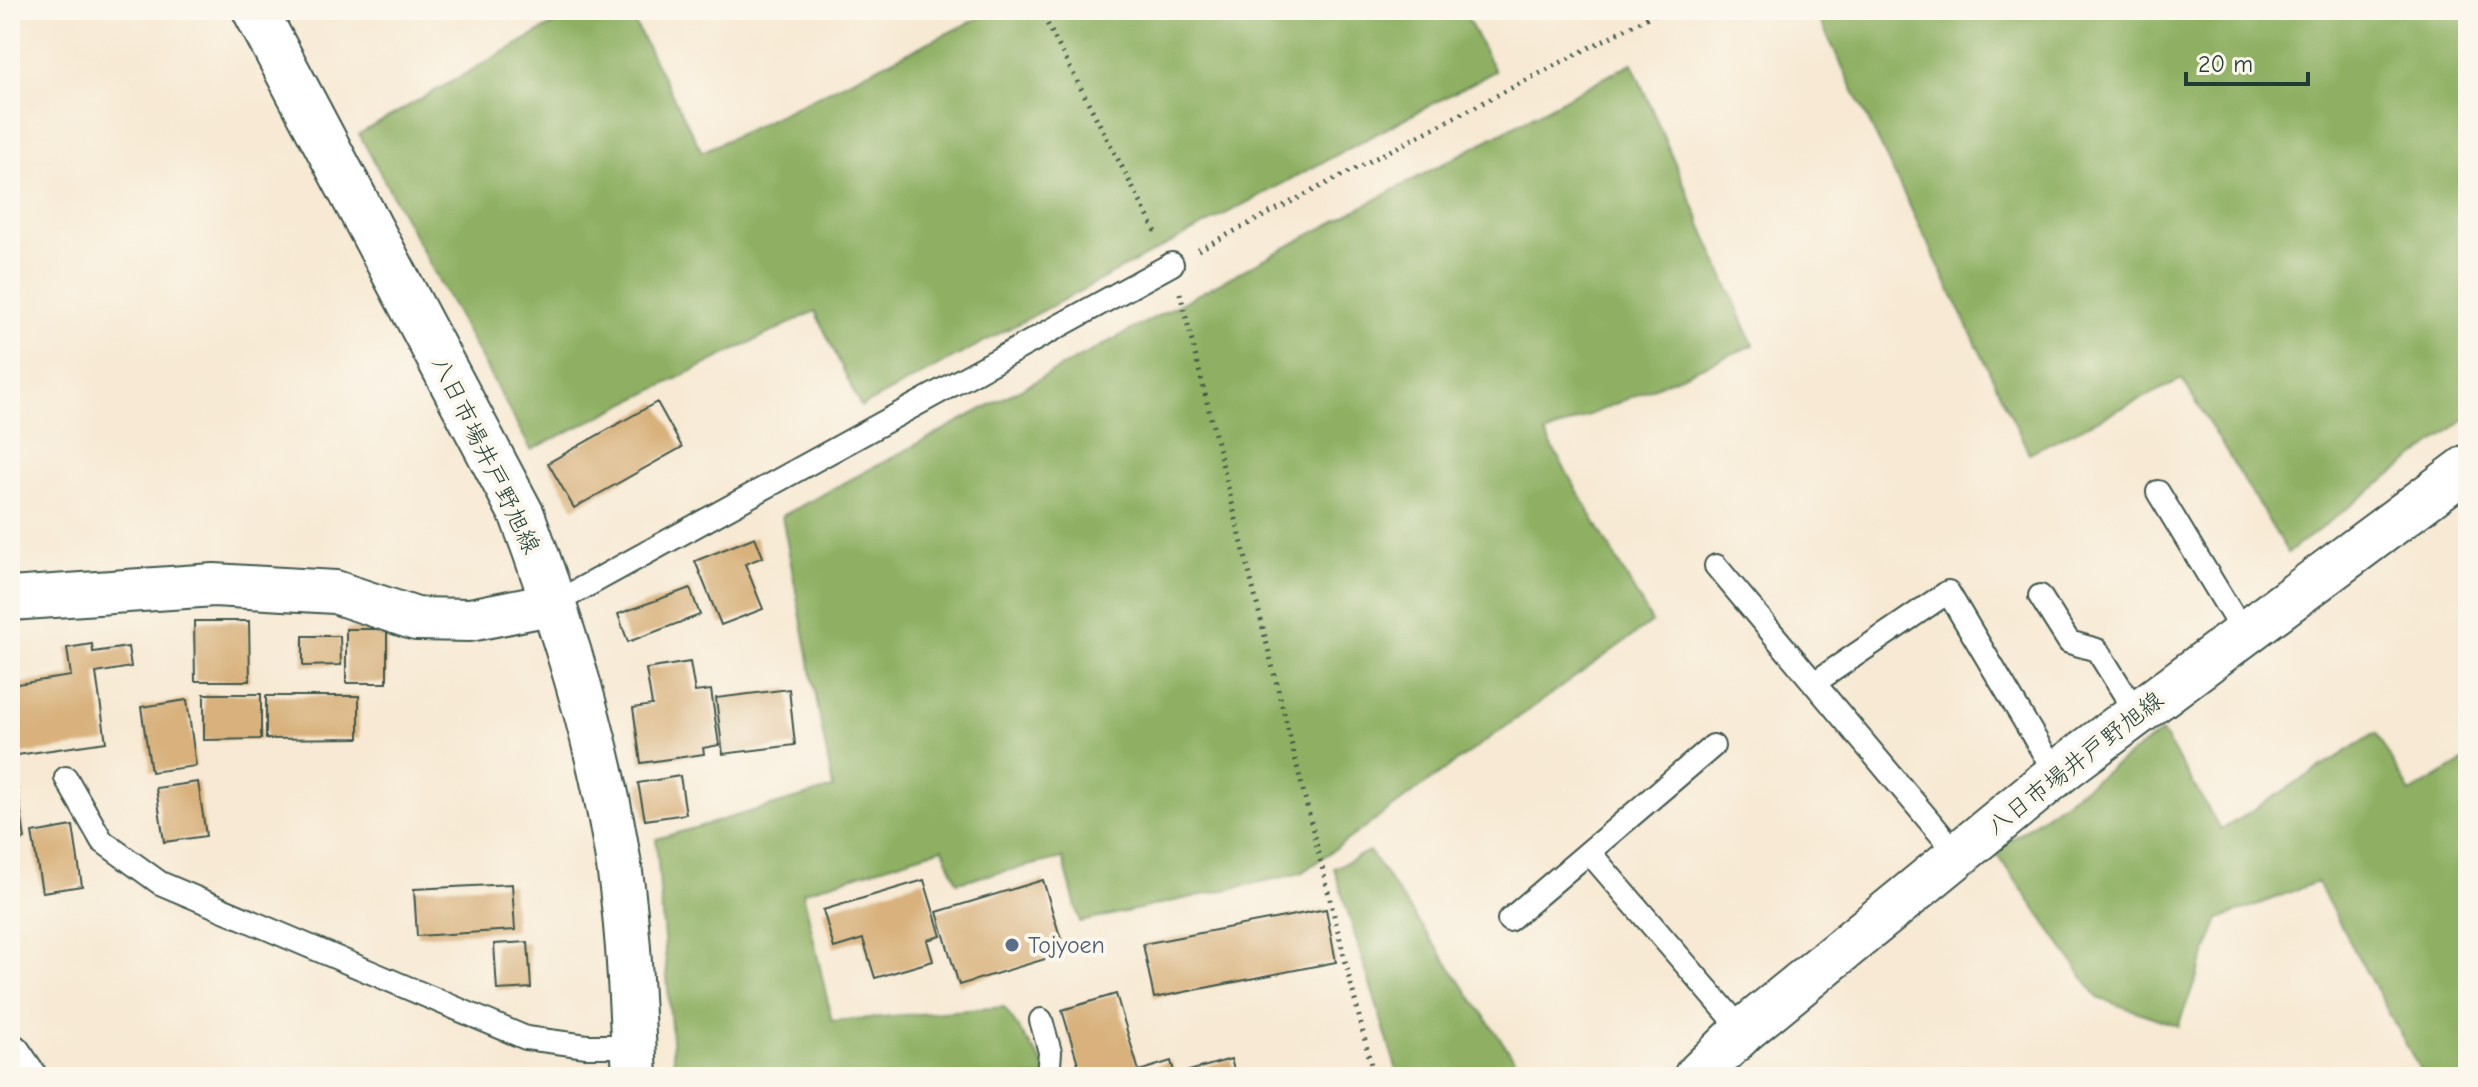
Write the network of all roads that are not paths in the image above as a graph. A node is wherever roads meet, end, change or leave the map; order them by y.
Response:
1 (255, 10) edge
2 (1172, 264) road end
3 (2468, 467) edge
4 (2158, 492) dead end
5 (1716, 566) dead end
6 (2040, 596) dead end
7 (10, 599) edge
8 (555, 603) junction
9 (2244, 634) junction
10 (1814, 683) junction
11 (2137, 714) junction
12 (1713, 746) dead end
13 (2056, 774) junction
14 (66, 778) dead end
15 (1589, 852) junction
16 (1958, 855) junction
17 (1509, 920) dead end
18 (1041, 1020) dead end
19 (1743, 1031) junction
20 (10, 1055) edge
21 (634, 1061) edge
22 (25, 1077) edge
23 (1048, 1077) edge
24 (1696, 1077) edge

1 - 8 main road, 八日市場井戸野旭線
2 - 8 lane
3 - 9 main road, 八日市場井戸野旭線
4 - 9 lane
5 - 10 lane
6 - 11 lane
7 - 8 street
8 - 21 main road, 八日市場井戸野旭線
9 - 11 main road, 八日市場井戸野旭線
10 - 13 lane
10 - 16 lane
11 - 13 main road, 八日市場井戸野旭線
12 - 15 lane
13 - 16 main road, 八日市場井戸野旭線
14 - 21 lane
15 - 17 lane
15 - 19 lane
16 - 19 main road, 八日市場井戸野旭線
18 - 23 lane
19 - 24 main road, 八日市場井戸野旭線
20 - 22 street

